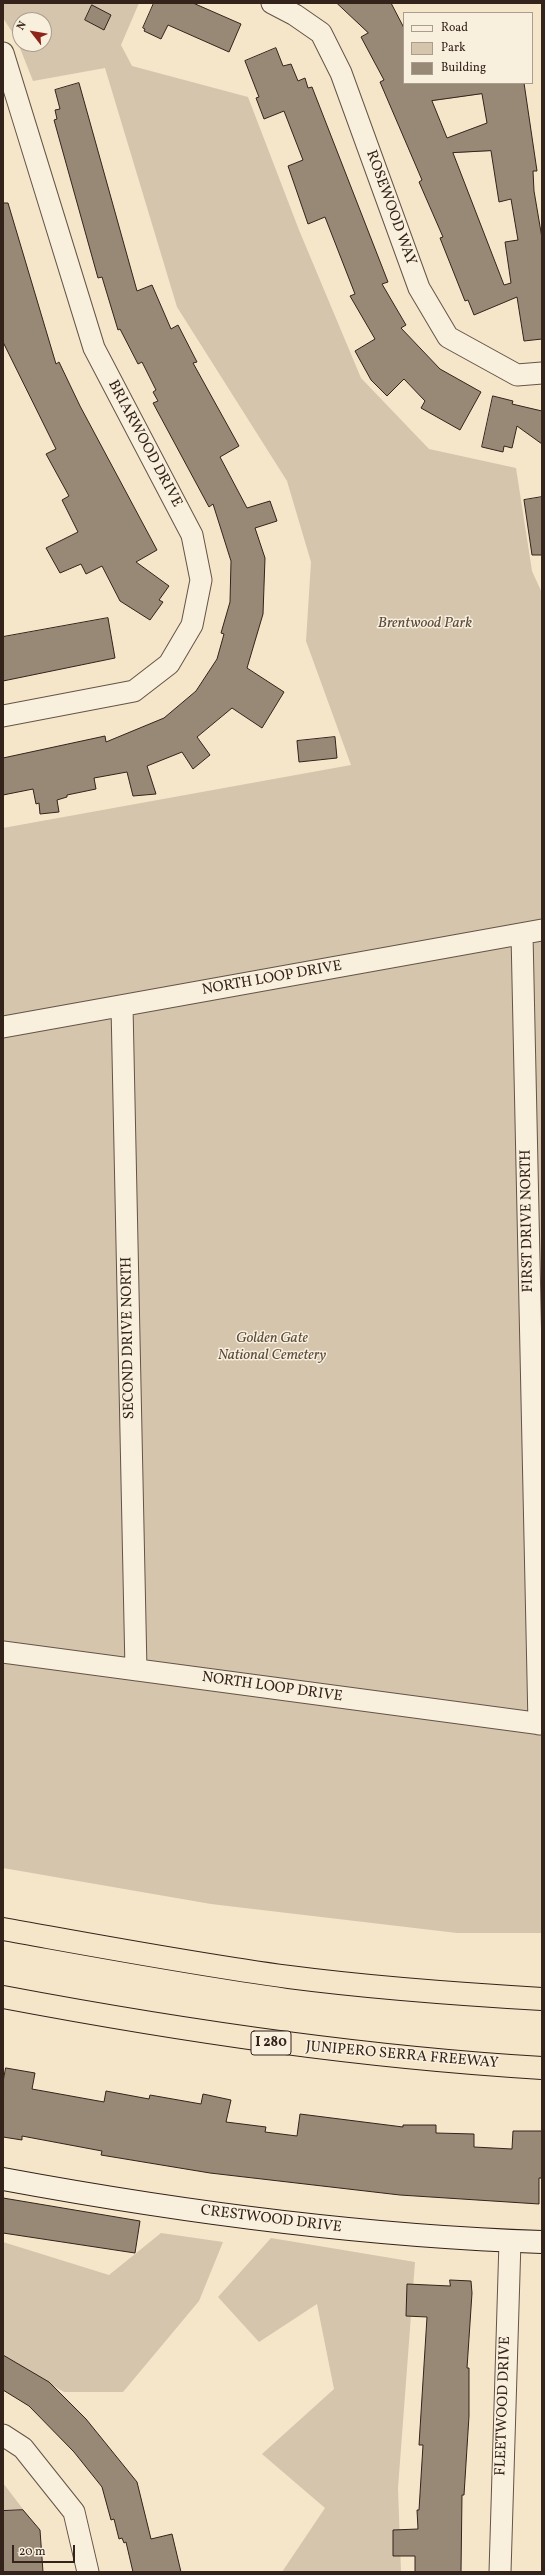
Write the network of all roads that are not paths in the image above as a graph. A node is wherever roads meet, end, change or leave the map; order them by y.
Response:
1 (272, 3) edge
2 (3, 53) edge
3 (542, 373) edge
4 (3, 716) edge
5 (542, 930) edge
6 (522, 934) junction
7 (122, 1006) junction
8 (3, 1027) edge
9 (3, 1652) edge
10 (136, 1670) junction
11 (540, 1724) edge
12 (3, 1929) edge
13 (3, 1997) edge
14 (542, 1999) edge
15 (542, 2068) edge
16 (3, 2179) edge
17 (510, 2241) junction
18 (542, 2242) edge
19 (3, 2435) edge
20 (88, 2572) edge
21 (500, 2572) edge

1 - 3 street, ROSEWOOD WAY
2 - 4 street, BRIARWOOD DRIVE
5 - 6 street, NORTH LOOP DRIVE
6 - 7 street, NORTH LOOP DRIVE
6 - 11 street, FIRST DRIVE NORTH
7 - 8 street, NORTH LOOP DRIVE
7 - 10 street, SECOND DRIVE NORTH
9 - 10 street, NORTH LOOP DRIVE
10 - 11 street, NORTH LOOP DRIVE
12 - 14 highway
13 - 15 highway, JUNIPERO SERRA FREEWAY / I 280
16 - 17 street, CRESTWOOD DRIVE
17 - 18 street, CRESTWOOD DRIVE
17 - 21 street, FLEETWOOD DRIVE
19 - 20 street

